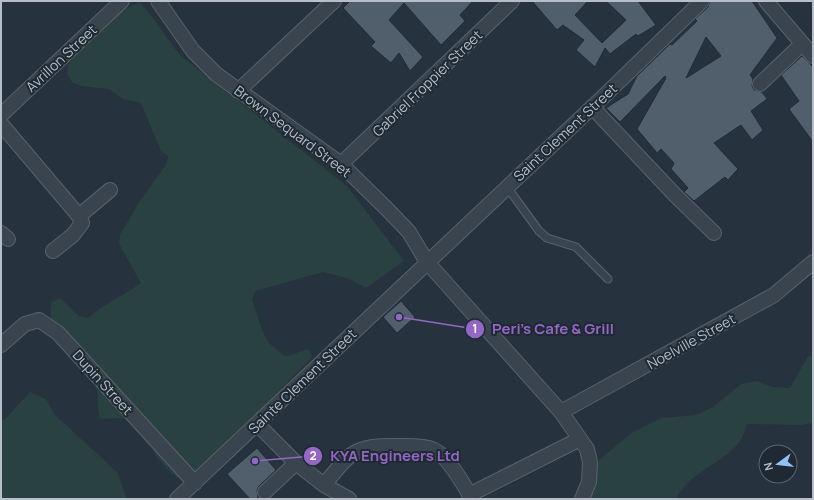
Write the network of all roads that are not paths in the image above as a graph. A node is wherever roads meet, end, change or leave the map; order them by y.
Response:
1 (122, 1) edge
2 (158, 1) edge
3 (334, 1) edge
4 (512, 1) edge
5 (702, 1) edge
6 (766, 1) edge
7 (802, 44) junction
8 (813, 56) edge
9 (760, 84) dead end
10 (238, 91) junction
11 (592, 107) junction
12 (1, 115) edge
13 (1, 124) edge
14 (341, 164) junction
15 (507, 187) junction
16 (110, 190) dead end
17 (79, 216) junction
18 (714, 233) dead end
19 (53, 251) dead end
20 (427, 262) junction
21 (813, 262) edge
22 (608, 279) dead end
23 (1, 344) edge
24 (561, 412) junction
25 (257, 424) junction
26 (580, 439) junction
27 (296, 463) junction
28 (195, 483) junction
29 (324, 485) junction
30 (265, 492) dead end
31 (471, 497) edge
32 (177, 499) edge
33 (350, 499) edge
34 (582, 499) edge

1 - 12 street, Avrillon Street
2 - 10 street, Brown Sequard Street
3 - 10 street
4 - 14 street, Gabriel Froppier Street
5 - 11 street, Saint Clement Street
6 - 7 street
7 - 8 street
7 - 9 street
10 - 14 street, Brown Sequard Street
11 - 15 street, Saint Clement Street
11 - 18 street
13 - 17 street
14 - 20 street, Brown Sequard Street
15 - 20 street, Saint Clement Street
15 - 22 lane
16 - 17 street
17 - 19 street
20 - 24 street, Brown Sequard Street
20 - 25 street, Sainte Clement Street
21 - 24 street, Noelville Street
23 - 28 street, Dupin Street
24 - 26 street, Brown Sequard Street
25 - 27 street
25 - 28 street, Sainte Clement Street
26 - 31 street
26 - 34 street, Brown Sequard Street
27 - 29 street
27 - 30 street
28 - 32 street, Sainte Clement Street
29 - 31 street
29 - 33 street

